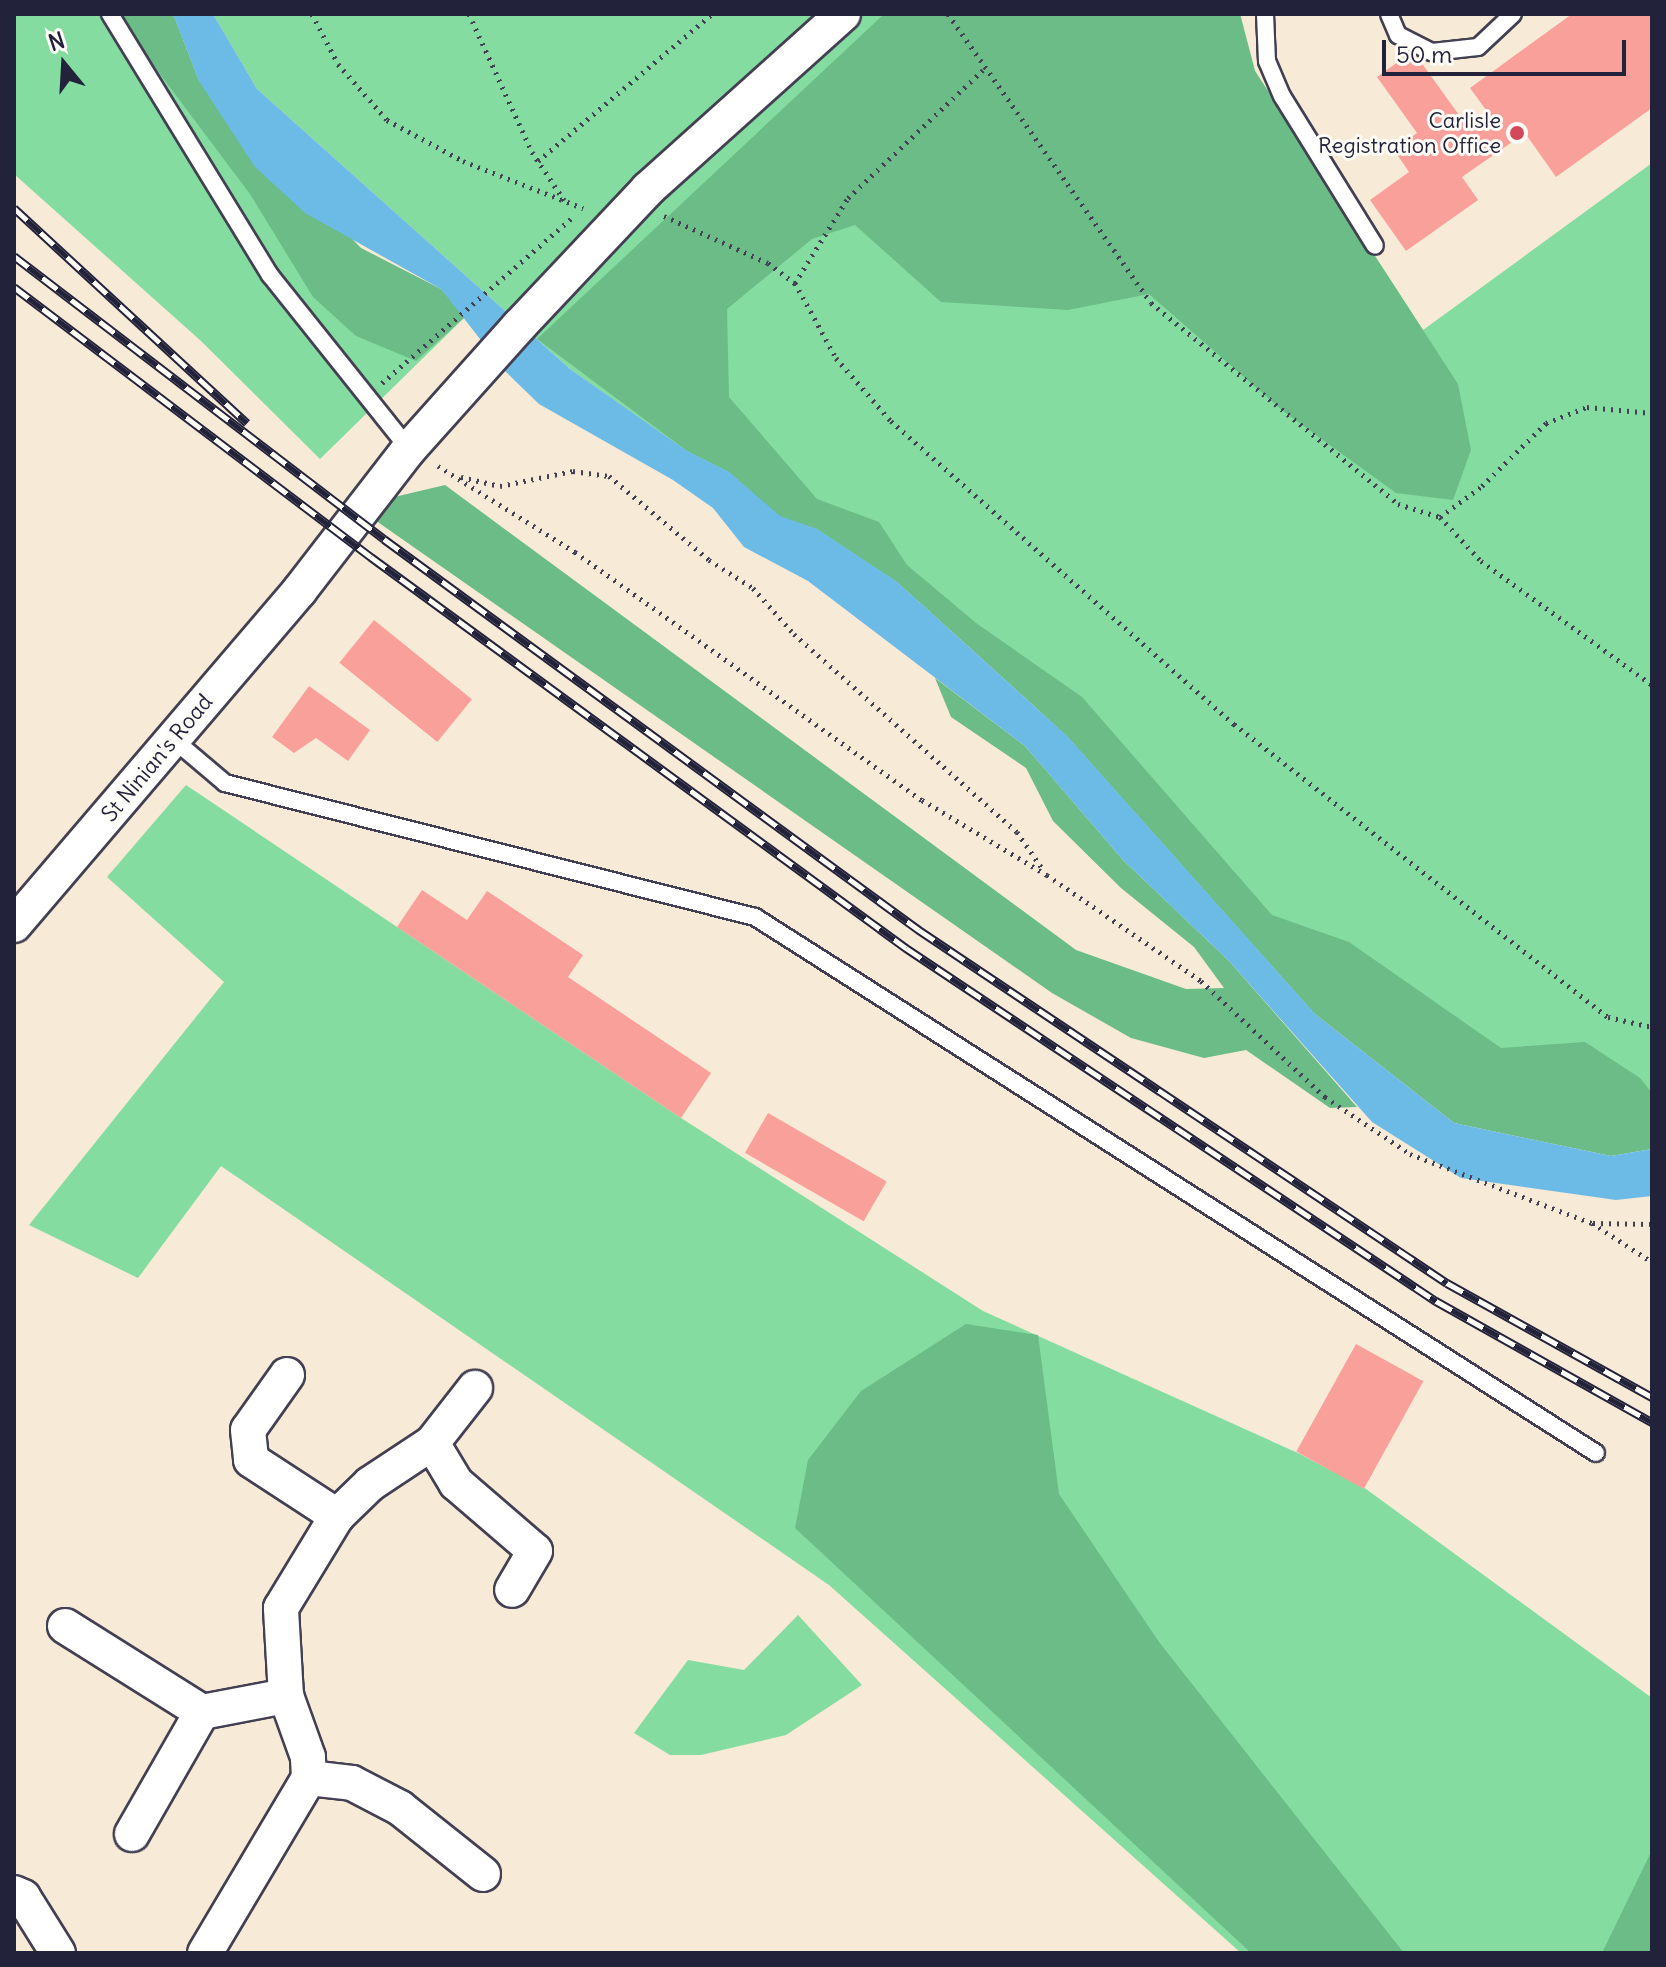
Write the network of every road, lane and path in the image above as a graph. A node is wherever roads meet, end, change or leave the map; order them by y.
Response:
1 (110, 14) edge
2 (312, 14) edge
3 (469, 14) edge
4 (712, 14) edge
5 (843, 14) edge
6 (948, 14) edge
7 (1265, 14) edge
8 (1389, 14) edge
9 (1513, 14) edge
10 (984, 69) junction
11 (538, 161) junction
12 (565, 201) junction
13 (636, 203) junction
14 (583, 208) dead end
15 (1375, 246) dead end
16 (795, 283) junction
17 (1652, 413) edge
18 (409, 449) junction
19 (456, 476) junction
20 (1440, 517) junction
21 (1652, 685) edge
22 (173, 739) junction
23 (1047, 875) junction
24 (14, 925) edge
25 (1652, 1027) edge
26 (1592, 1223) junction
27 (1652, 1224) edge
28 (1652, 1262) edge
29 (287, 1375) dead end
30 (475, 1388) dead end
31 (432, 1443) junction
32 (1596, 1453) dead end
33 (337, 1516) junction
34 (512, 1590) dead end
35 (65, 1626) dead end
36 (286, 1696) junction
37 (202, 1712) junction
38 (309, 1778) junction
39 (132, 1834) dead end
40 (483, 1874) dead end
41 (14, 1893) edge
42 (58, 1953) edge
43 (205, 1953) edge

1 - 18 lane
2 - 12 path
3 - 11 path
4 - 11 path
5 - 13 street, St Ninian's Road
6 - 10 path
7 - 15 lane
8 - 9 lane
10 - 16 path
10 - 20 path
11 - 12 path
12 - 14 path
13 - 16 path
13 - 18 street, St Ninian's Road
16 - 25 path
17 - 20 path
18 - 19 path
18 - 22 street, St Ninian's Road
19 - 23 path
19 - 23 path
20 - 21 path
22 - 24 street, St Ninian's Road
22 - 32 lane
23 - 26 path
26 - 27 path
26 - 28 path
29 - 33 street
30 - 31 street
31 - 33 street
31 - 34 street
33 - 36 street
35 - 37 street
36 - 37 street
36 - 38 street
37 - 39 street
38 - 40 street
38 - 43 street
41 - 42 street

